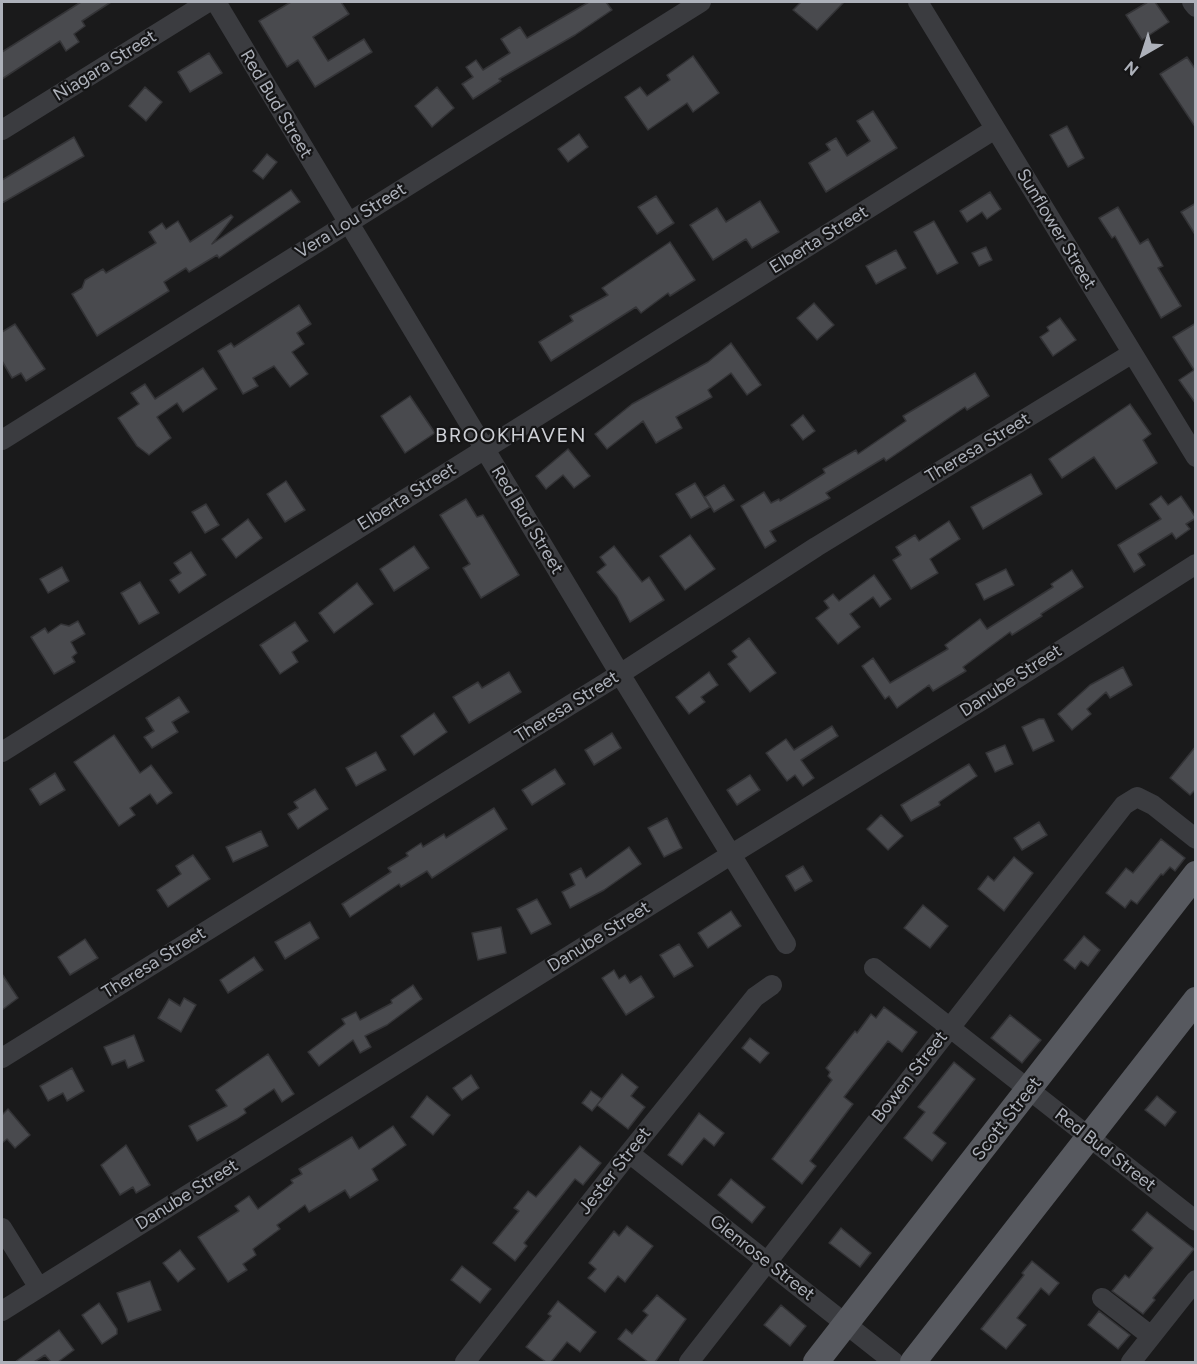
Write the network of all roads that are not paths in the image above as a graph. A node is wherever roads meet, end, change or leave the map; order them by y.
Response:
1 (208, 2) edge
2 (216, 2) edge
3 (701, 2) edge
4 (918, 2) edge
5 (1192, 2) edge
6 (1196, 7) edge
7 (995, 129) junction
8 (2, 130) edge
9 (347, 223) junction
10 (1131, 354) junction
11 (2, 440) edge
12 (485, 448) junction
13 (1196, 457) edge
14 (1196, 564) edge
15 (620, 674) junction
16 (2, 752) edge
17 (1196, 839) edge
18 (732, 854) junction
19 (1196, 874) edge
20 (786, 944) dead end
21 (874, 968) dead end
22 (772, 986) dead end
23 (1196, 1000) edge
24 (948, 1027) junction
25 (2, 1058) edge
26 (1029, 1091) junction
27 (1089, 1137) junction
28 (629, 1153) junction
29 (1196, 1221) edge
30 (2, 1228) edge
31 (766, 1262) junction
32 (1196, 1280) edge
33 (39, 1288) junction
34 (1102, 1298) dead end
35 (2, 1311) edge
36 (846, 1324) junction
37 (1151, 1336) junction
38 (465, 1362) edge
39 (689, 1362) edge
40 (816, 1362) edge
41 (894, 1362) edge
42 (913, 1362) edge
43 (1131, 1362) edge

1 - 8 street, Niagara Street
2 - 9 street, Red Bud Street
3 - 9 street, Vera Lou Street
4 - 7 street, Sunflower Street
5 - 6 street
7 - 10 street, Sunflower Street
7 - 12 street, Elberta Street
9 - 11 street, Vera Lou Street
9 - 12 street, Red Bud Street
10 - 13 street, Sunflower Street
10 - 15 street, Theresa Street
12 - 15 street, Red Bud Street
12 - 16 street, Elberta Street
14 - 18 street, Danube Street
15 - 18 street, Red Bud Street
15 - 25 street, Theresa Street
17 - 24 street, Bowen Street
18 - 20 street, Red Bud Street
18 - 33 street, Danube Street
19 - 26 main road, Scott Street
21 - 24 street, Red Bud Street
22 - 28 street, Jester Street
23 - 27 main road
24 - 26 street, Red Bud Street
24 - 31 street, Bowen Street
26 - 27 street, Red Bud Street
26 - 36 main road, Scott Street
27 - 29 street, Red Bud Street
27 - 42 main road
28 - 31 street, Glenrose Street
28 - 38 street, Jester Street
30 - 33 street
31 - 36 street, Glenrose Street
31 - 39 street, Bowen Street
32 - 37 street
33 - 35 street, Danube Street
34 - 37 street
36 - 40 main road, Scott Street
36 - 41 street, Glenrose Street
37 - 43 street

